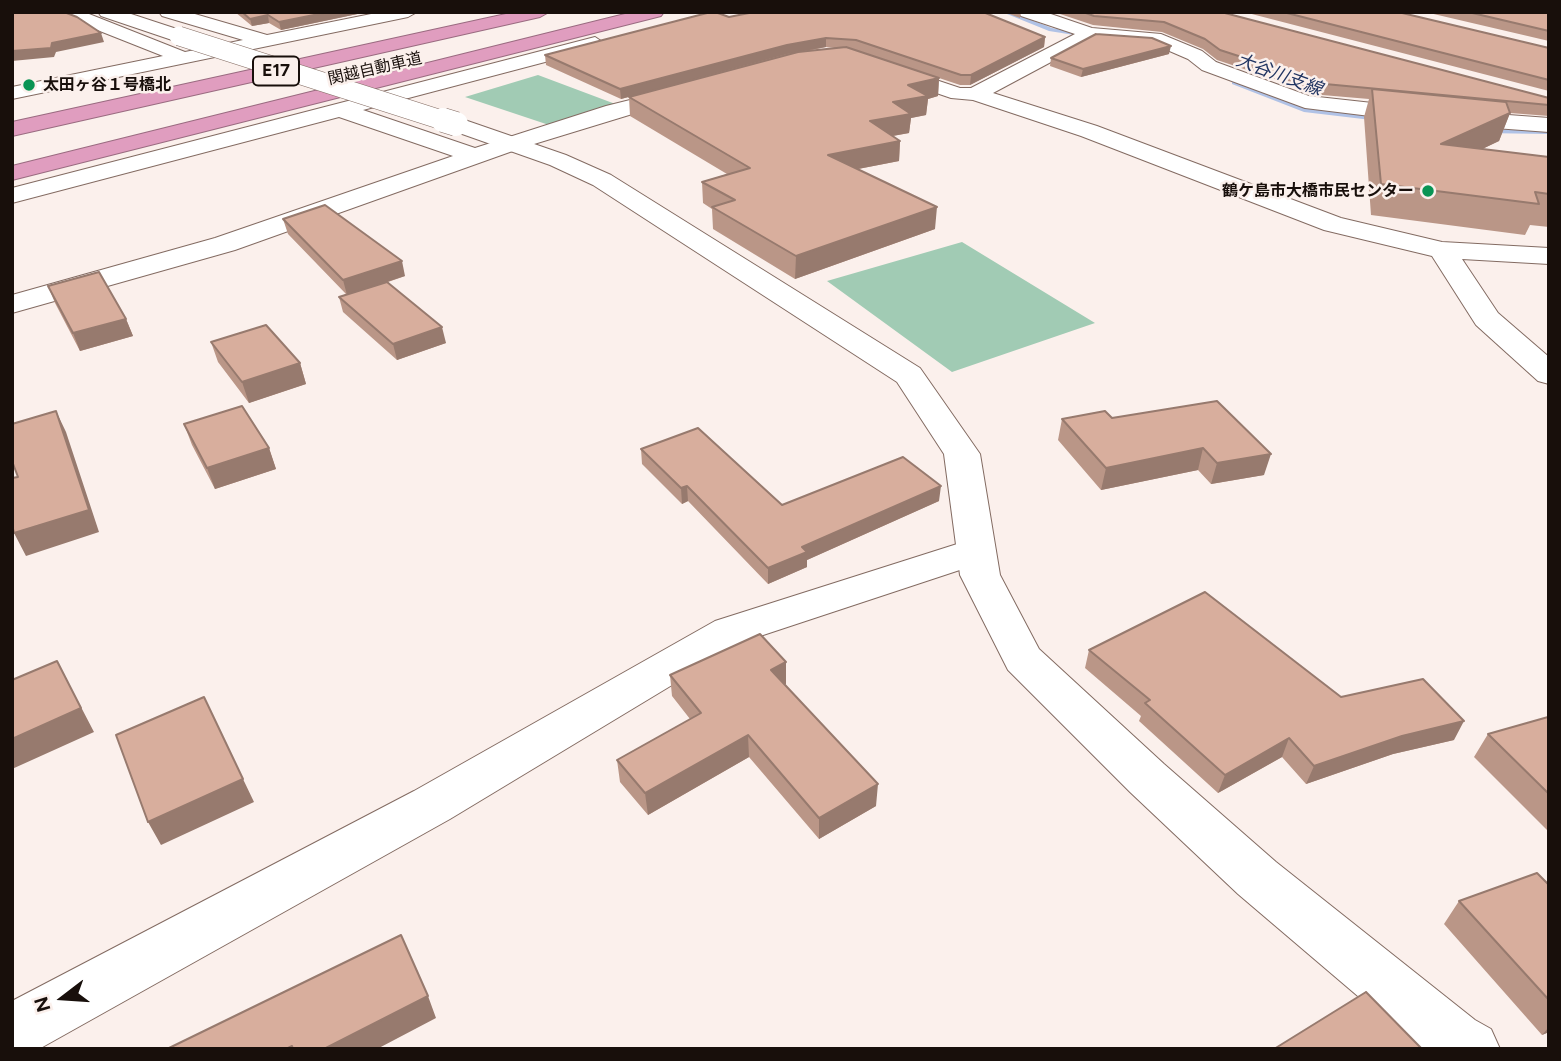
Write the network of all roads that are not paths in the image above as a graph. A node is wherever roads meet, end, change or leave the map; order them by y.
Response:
1 (68, 12) edge
2 (107, 12) edge
3 (167, 12) edge
4 (490, 12) edge
5 (540, 12) edge
6 (615, 12) edge
7 (405, 13) edge
8 (1031, 16) edge
9 (660, 19) edge
10 (1166, 24) edge
11 (1090, 33) junction
12 (1128, 35) junction
13 (264, 40) junction
14 (1068, 47) junction
15 (184, 58) junction
16 (861, 60) edge
17 (31, 68) dead end
18 (125, 70) junction
19 (704, 87) edge
20 (12, 93) edge
21 (975, 94) junction
22 (337, 109) junction
23 (12, 111) edge
24 (1506, 124) junction
25 (1549, 125) edge
26 (12, 129) edge
27 (1516, 145) dead end
28 (495, 150) junction
29 (12, 151) edge
30 (12, 173) edge
31 (12, 196) edge
32 (1442, 250) junction
33 (1549, 256) edge
34 (12, 304) edge
35 (1549, 374) edge
36 (976, 551) junction
37 (12, 1032) edge
38 (1470, 1049) edge

1 - 15 street
2 - 28 street, bridge
3 - 13 street
4 - 23 highway
5 - 26 highway, 関越自動車道 / E17
6 - 29 highway, 関越自動車道 / E17
7 - 13 street
8 - 11 street
8 - 14 street
9 - 22 street
9 - 30 highway
10 - 12 street
11 - 12 street
11 - 14 street
12 - 24 street
13 - 15 street
14 - 21 street
15 - 18 street
16 - 21 street
17 - 18 street
18 - 20 street
19 - 28 street
21 - 32 street
22 - 28 street
22 - 31 street
24 - 25 street
24 - 27 street
28 - 34 street
28 - 36 street
32 - 33 street
32 - 35 street
36 - 37 street
36 - 38 street

